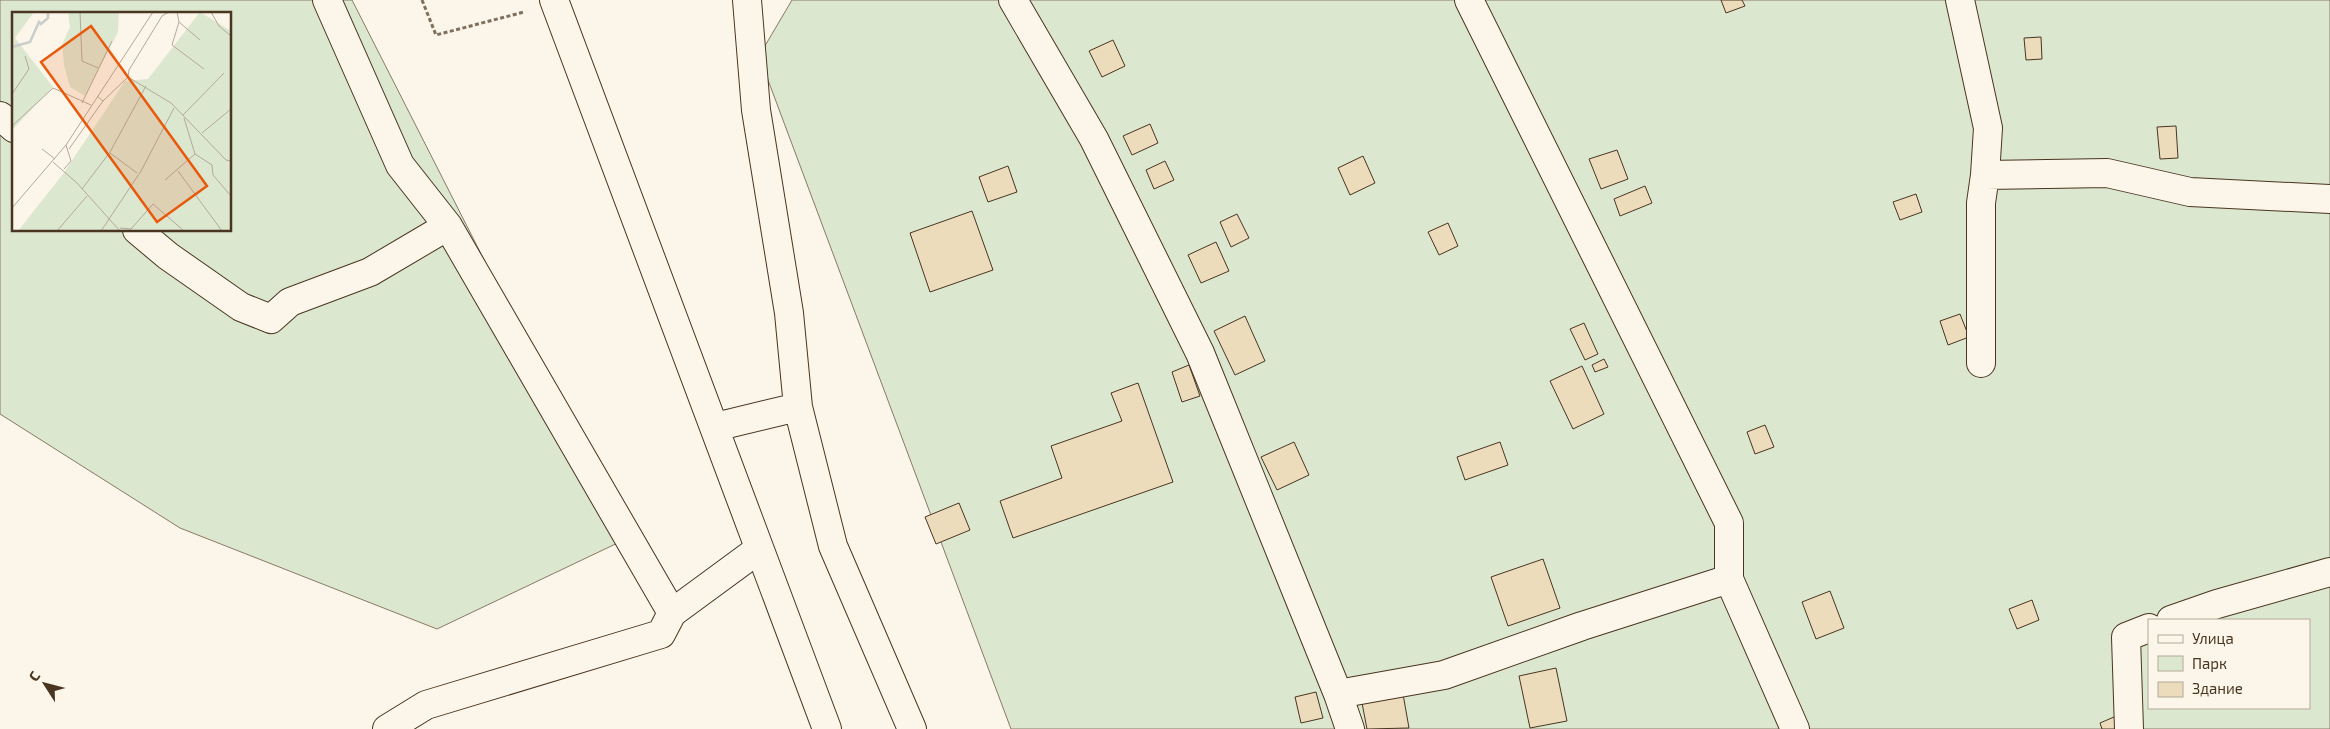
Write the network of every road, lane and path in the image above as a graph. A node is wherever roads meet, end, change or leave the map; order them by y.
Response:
1 (327, 0) edge
2 (422, 0) edge
3 (748, 0) edge
4 (1013, 0) edge
5 (1469, 0) edge
6 (1960, 0) edge
7 (555, 2) edge
8 (0, 116) edge
9 (12, 126) edge
10 (1985, 175) junction
11 (2330, 200) edge
12 (448, 226) junction
13 (137, 231) edge
14 (1981, 363) dead end
15 (798, 407) junction
16 (715, 428) junction
17 (759, 549) junction
18 (2330, 572) edge
19 (1729, 579) junction
20 (672, 613) junction
21 (2174, 619) edge
22 (2148, 628) edge
23 (1338, 694) junction
24 (387, 729) edge
25 (828, 729) edge
26 (912, 729) edge
27 (1350, 729) edge
28 (1796, 729) edge
29 (2129, 729) edge

1 - 12 street
2 - 7 path
3 - 15 street
4 - 23 street
5 - 19 street
6 - 10 street
7 - 16 street
8 - 9 street
10 - 11 street
10 - 14 street
12 - 13 street
12 - 20 street
15 - 16 street
15 - 26 street
16 - 17 street
17 - 20 street
17 - 25 street
18 - 21 street
19 - 23 street
19 - 28 street
20 - 24 street
22 - 29 street
23 - 27 street

